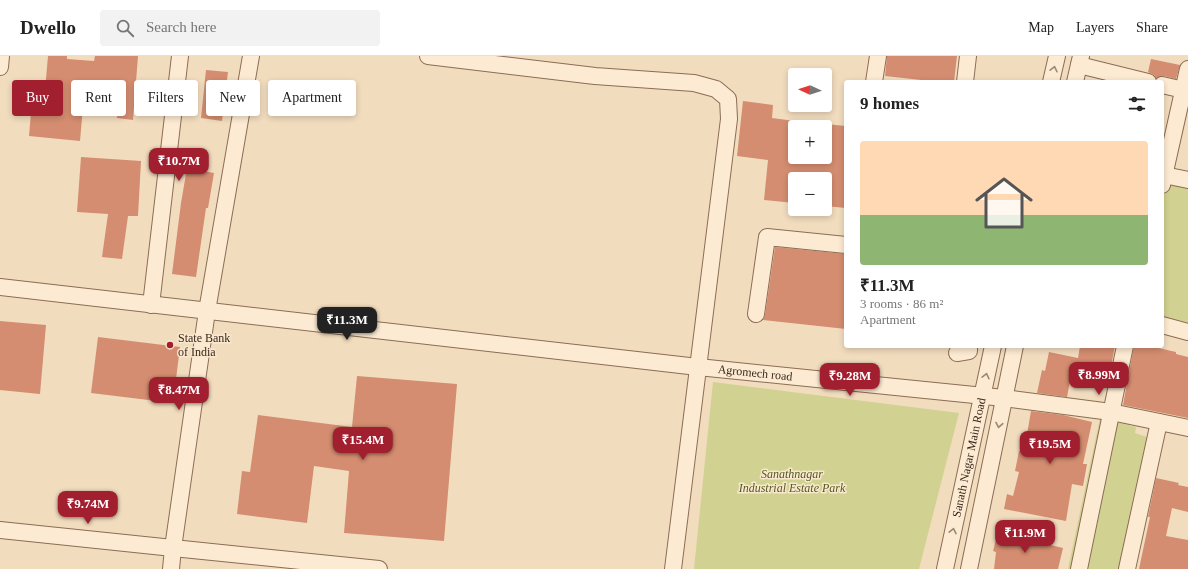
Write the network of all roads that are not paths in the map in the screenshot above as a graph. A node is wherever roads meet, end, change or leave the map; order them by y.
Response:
1 (1, 56) edge
2 (180, 56) edge
3 (251, 56) edge
4 (428, 56) edge
5 (878, 56) edge
6 (968, 56) edge
7 (1057, 56) edge
8 (1080, 61) edge
9 (0, 67) edge
10 (1188, 69) edge
11 (874, 80) edge
12 (965, 80) edge
13 (1052, 80) edge
14 (1075, 80) edge
15 (1142, 80) edge
16 (1164, 86) edge
17 (1186, 91) edge
18 (1164, 176) edge
19 (1164, 180) edge
20 (1188, 180) edge
21 (844, 245) edge
22 (0, 287) edge
23 (151, 305) junction
24 (208, 311) junction
25 (756, 314) dead end
26 (1164, 326) edge
27 (1188, 332) edge
28 (993, 348) edge
29 (1015, 348) edge
30 (1125, 348) edge
31 (698, 367) junction
32 (982, 396) junction
33 (1004, 398) junction
34 (1111, 412) junction
35 (1159, 422) junction
36 (1188, 428) edge
37 (0, 530) edge
38 (173, 548) junction
39 (171, 569) edge
40 (379, 569) edge
41 (673, 569) edge
42 (945, 569) edge
43 (969, 569) edge
44 (1079, 569) edge
45 (1127, 569) edge

1 - 9 street
2 - 23 street
3 - 24 street
4 - 31 street
5 - 11 street
6 - 12 street
13 -> 7 street
8 - 14 street
8 - 15 street
10 - 17 street
16 - 17 street
17 - 18 street
19 - 20 street
21 - 25 street
22 - 23 street, Agromech road
23 - 24 street, Agromech road
24 - 31 street, Agromech road
24 - 38 street
26 - 27 street
32 -> 28 street, Sanath Nagar Main Road
29 - 33 street, Sanath Nagar Main Road
30 - 34 street
31 - 32 street, Agromech road
31 - 41 street
32 - 33 street, Agromech road
42 -> 32 street, Sanath Nagar Main Road
33 - 34 street, Agromech road
33 -> 43 street, Sanath Nagar Main Road
34 - 35 street, Agromech road
34 - 44 street
35 - 36 street, Agromech road
35 - 45 street
37 - 38 street
38 - 39 street
38 - 40 street

